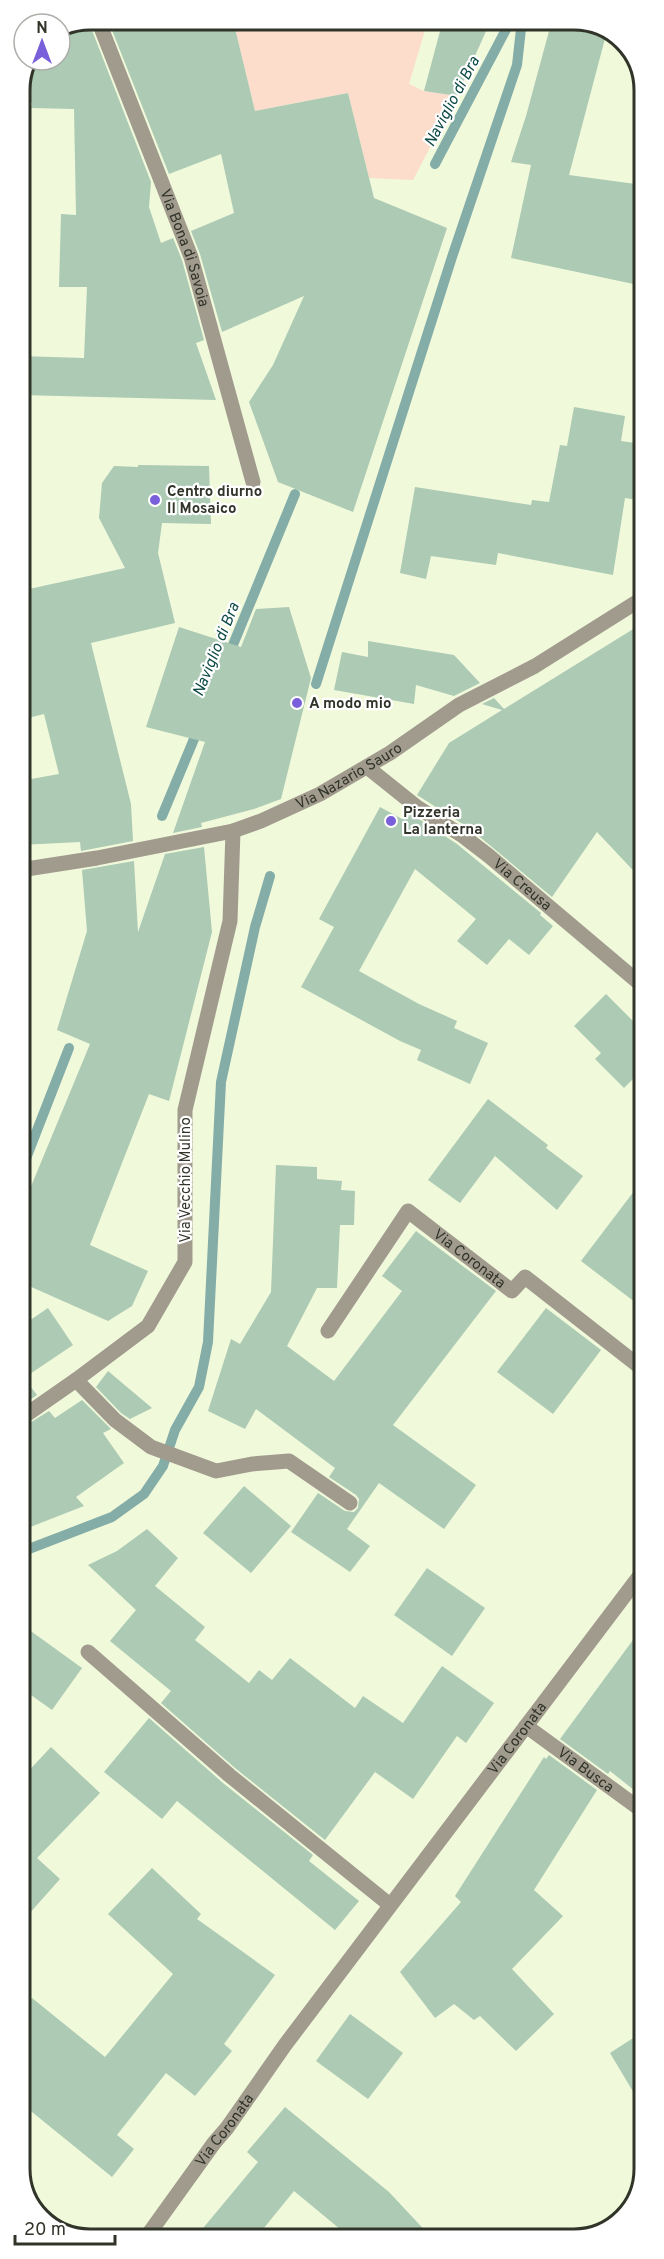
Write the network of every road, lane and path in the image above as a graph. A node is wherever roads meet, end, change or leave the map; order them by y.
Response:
1 (102, 30) edge
2 (253, 483) dead end
3 (634, 604) edge
4 (367, 767) junction
5 (232, 831) junction
6 (30, 868) edge
7 (634, 979) edge
8 (328, 1331) dead end
9 (634, 1362) edge
10 (76, 1380) junction
11 (30, 1412) edge
12 (350, 1503) dead end
13 (634, 1582) edge
14 (88, 1652) dead end
15 (526, 1726) junction
16 (634, 1805) edge
17 (390, 1905) junction
18 (152, 2229) edge

1 - 2 street, Via Bona di Savoia
3 - 4 street, Via Nazario Sauro
4 - 5 street, Via Nazario Sauro
4 - 7 street, Via Creusa
5 - 6 street, Via Nazario Sauro
5 - 10 street, Via Vecchio Mulino
8 - 9 street, Via Coronata
10 - 11 street, Via Vecchio Mulino
10 - 12 street
13 - 15 street, Via Coronata
14 - 17 street
15 - 16 street, Via Busca
15 - 17 street, Via Coronata
17 - 18 street, Via Coronata

